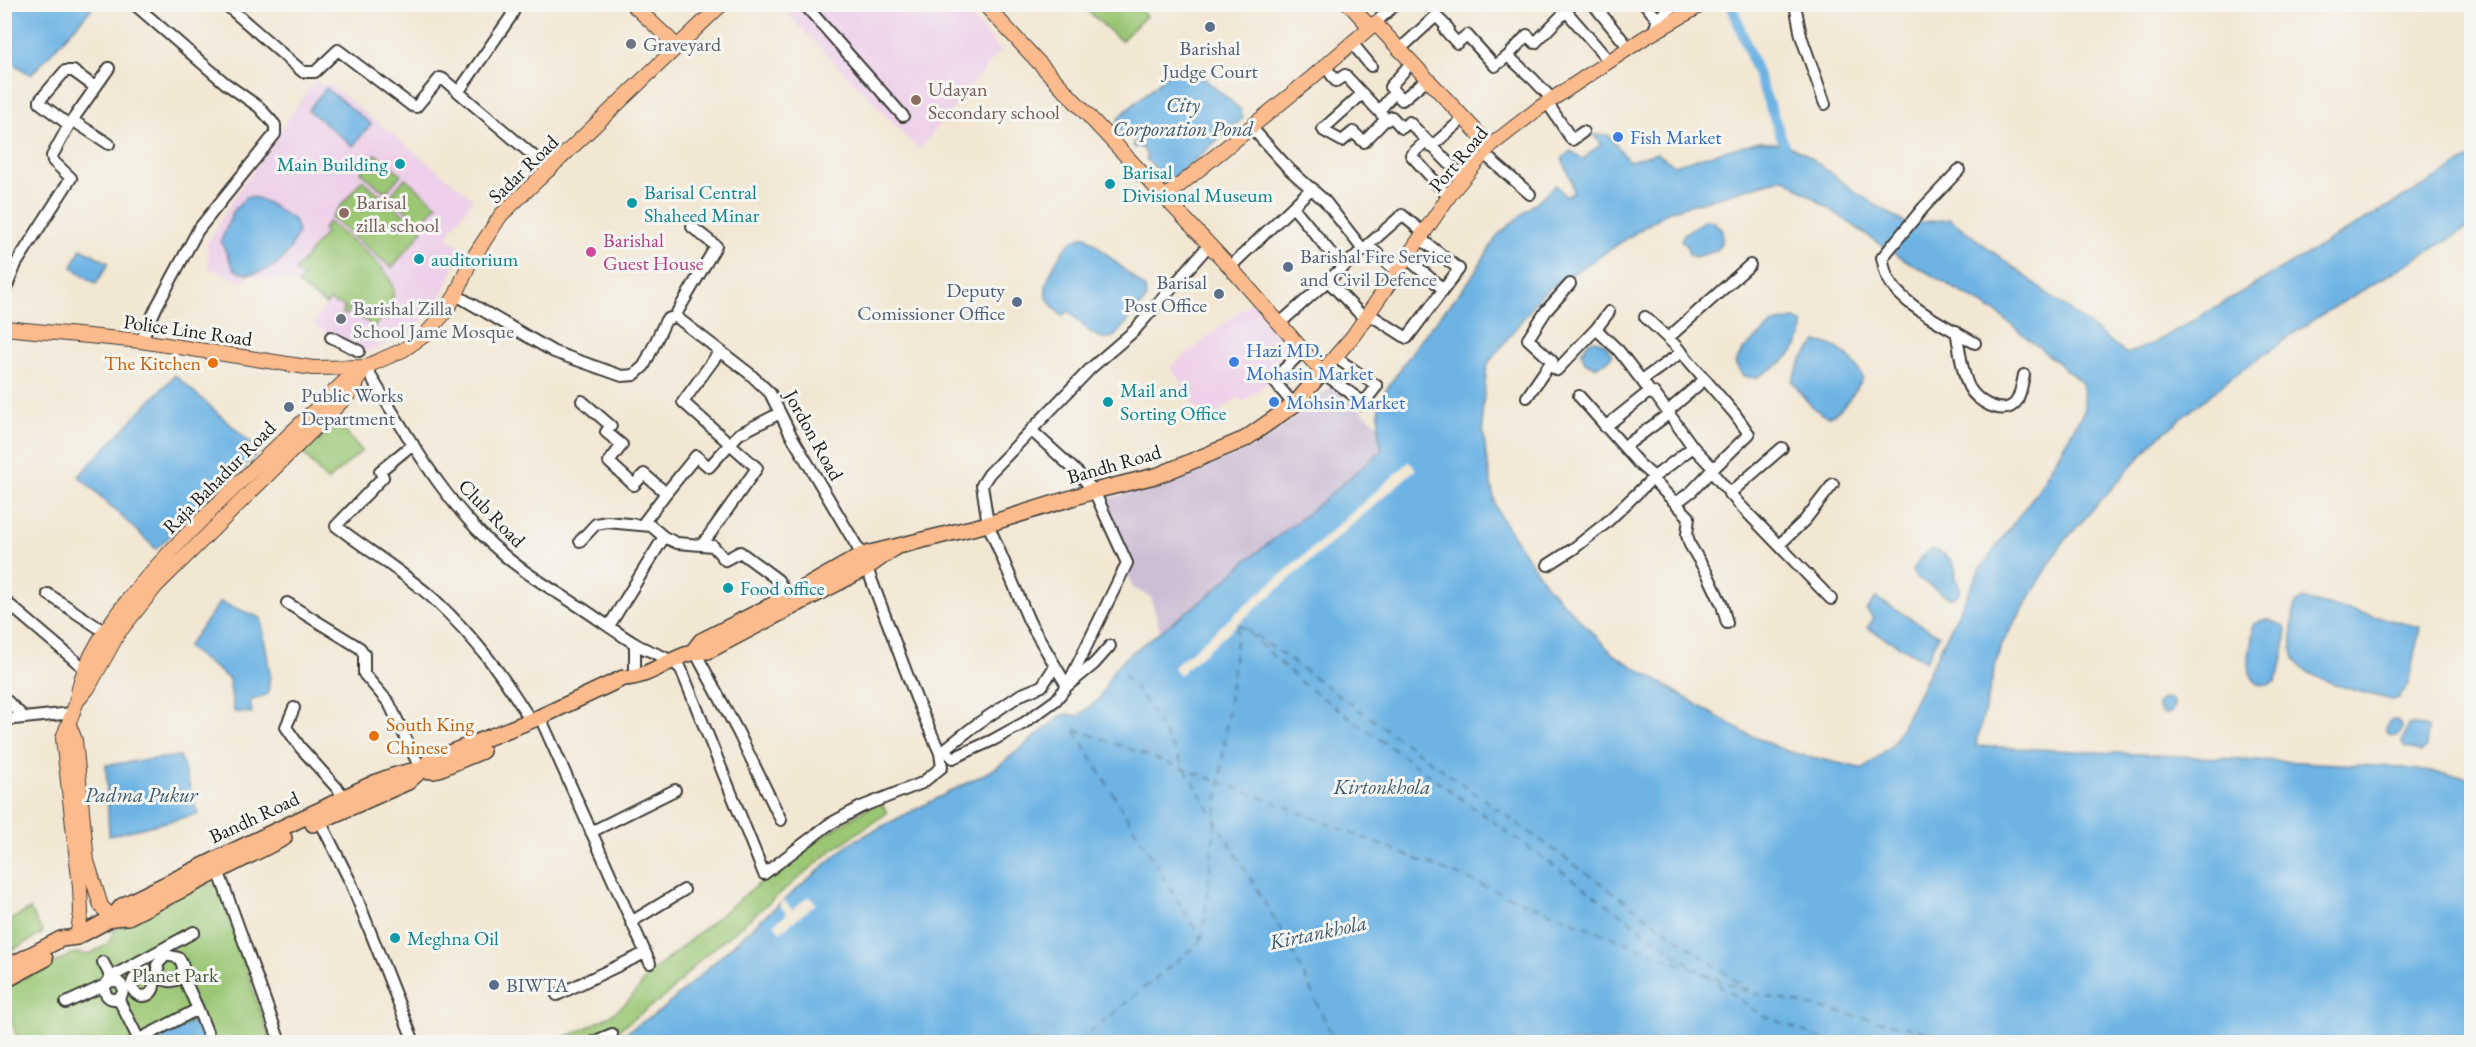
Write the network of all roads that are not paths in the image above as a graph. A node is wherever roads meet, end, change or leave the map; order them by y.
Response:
1 (134, 4) edge
2 (225, 4) edge
3 (516, 4) edge
4 (632, 4) edge
5 (722, 4) edge
6 (804, 4) edge
7 (984, 4) edge
8 (1349, 4) edge
9 (1396, 4) edge
10 (1593, 4) edge
11 (1645, 4) edge
12 (1677, 4) edge
13 (1795, 4) edge
14 (1701, 5) edge
15 (1372, 25) junction
16 (1655, 27) junction
17 (1352, 43) junction
18 (677, 46) junction
19 (1629, 48) junction
20 (1399, 50) junction
21 (1508, 56) junction
22 (1609, 62) junction
23 (1411, 63) junction
24 (1325, 66) junction
25 (1371, 66) dead end
26 (110, 68) dead end
27 (1426, 80) junction
28 (94, 87) junction
29 (459, 91) junction
30 (1395, 92) junction
31 (1362, 94) junction
32 (1550, 101) junction
33 (1825, 104) dead end
34 (1383, 115) junction
35 (903, 116) dead end
36 (1464, 118) junction
37 (71, 123) junction
38 (1251, 127) junction
39 (1583, 132) dead end
40 (109, 144) dead end
41 (1429, 144) junction
42 (1487, 150) junction
43 (550, 170) junction
44 (1959, 170) dead end
45 (1463, 178) junction
46 (1312, 188) junction
47 (1530, 194) dead end
48 (1165, 197) junction
49 (1449, 197) junction
50 (1293, 207) junction
51 (692, 227) dead end
52 (1423, 236) junction
53 (1209, 245) junction
54 (1367, 249) junction
55 (1408, 259) junction
56 (1750, 265) dead end
57 (1230, 267) junction
58 (1343, 268) junction
59 (1398, 273) junction
60 (1328, 281) junction
61 (1570, 284) dead end
62 (1443, 289) junction
63 (4, 293) edge
64 (456, 295) junction
65 (1609, 312) dead end
66 (675, 316) junction
67 (1367, 317) junction
68 (1645, 317) dead end
69 (1280, 323) junction
70 (4, 328) edge
71 (1596, 329) junction
72 (1956, 331) junction
73 (331, 338) dead end
74 (1668, 338) junction
75 (141, 340) junction
76 (1975, 343) dead end
77 (720, 351) junction
78 (1303, 351) junction
79 (1682, 352) junction
80 (360, 356) junction
81 (1335, 357) junction
82 (1549, 365) junction
83 (1322, 372) junction
84 (2024, 375) dead end
85 (1705, 379) junction
86 (1642, 380) junction
87 (1650, 391) junction
88 (1579, 396) dead end
89 (1527, 397) dead end
90 (582, 401) dead end
91 (1294, 405) junction
92 (1669, 412) junction
93 (780, 413) junction
94 (1605, 427) junction
95 (1032, 431) junction
96 (731, 442) junction
97 (413, 444) junction
98 (1624, 447) junction
99 (1693, 447) junction
100 (1782, 448) dead end
101 (1712, 470) junction
102 (1653, 478) junction
103 (1833, 484) dead end
104 (1094, 491) junction
105 (666, 493) junction
106 (1729, 494) junction
107 (1676, 503) junction
108 (988, 524) junction
109 (642, 525) junction
110 (664, 537) junction
111 (580, 541) dead end
112 (702, 545) junction
113 (1779, 545) junction
114 (864, 562) junction
115 (1548, 565) dead end
116 (48, 594) dead end
117 (788, 597) junction
118 (1831, 599) dead end
119 (4, 600) edge
120 (287, 603) dead end
121 (1727, 623) dead end
122 (609, 626) junction
123 (105, 632) junction
124 (635, 644) junction
125 (1110, 646) dead end
126 (694, 650) junction
127 (672, 660) junction
128 (1055, 666) junction
129 (85, 669) junction
130 (635, 678) junction
131 (1067, 686) junction
132 (4, 698) edge
133 (294, 708) dead end
134 (72, 713) junction
135 (25, 718) junction
136 (4, 720) edge
137 (537, 723) junction
138 (943, 751) junction
139 (422, 770) junction
140 (675, 790) dead end
141 (345, 797) junction
142 (781, 820) dead end
143 (320, 821) junction
144 (591, 832) junction
145 (218, 870) junction
146 (684, 890) dead end
147 (112, 918) junction
148 (631, 922) junction
149 (194, 932) dead end
150 (76, 937) junction
151 (103, 962) dead end
152 (132, 964) junction
153 (4, 969) edge
154 (182, 974) junction
155 (138, 975) junction
156 (4, 981) edge
157 (109, 982) junction
158 (158, 982) junction
159 (557, 995) dead end
160 (66, 1003) dead end
161 (198, 1009) junction
162 (612, 1034) dead end
163 (136, 1041) edge
164 (211, 1042) edge
165 (280, 1042) edge
166 (414, 1042) edge
167 (593, 1042) edge

1 - 75 street
2 - 29 street
3 - 29 street
4 - 18 main road
5 - 18 main road, Sadar Road
6 - 35 street
7 - 48 main road
8 - 15 main road
9 - 15 street
10 - 19 street
11 - 16 street
12 - 16 street
13 - 33 street
14 - 16 main road, Port Road
15 - 17 main road
15 - 20 main road
16 - 19 main road, Port Road
17 - 24 main road
17 - 25 street
18 - 43 main road, Sadar Road
19 - 22 main road, Port Road
20 - 21 street
20 - 23 main road
21 - 22 street
21 - 32 street
22 - 32 main road, Port Road
23 - 27 main road
23 - 30 street
24 - 31 street
24 - 38 main road
26 - 28 street
27 - 30 street
27 - 36 main road
28 - 37 street
28 - 37 street
29 - 43 street
30 - 34 street
31 - 34 street
31 - 34 street
32 - 39 street
32 - 42 main road, Port Road
34 - 41 street
36 - 41 street
36 - 42 main road
37 - 40 street
37 - 63 street
38 - 46 street
38 - 48 main road
41 - 45 street
41 - 49 street
42 - 45 main road, Port Road
42 - 47 street
43 - 64 main road, Sadar Road
44 - 72 street
45 - 49 main road, Port Road
46 - 50 street
46 - 54 street
48 - 53 main road
49 - 52 main road, Port Road
50 - 57 street
50 - 58 street
51 - 66 street
52 - 54 street
52 - 55 main road, Port Road
52 - 62 street
53 - 57 main road
53 - 95 street
54 - 58 street
54 - 59 street
55 - 59 main road, Port Road
55 - 62 street
56 - 74 street
57 - 69 main road
58 - 60 street
59 - 67 main road, Port Road
60 - 67 street
60 - 69 street
61 - 82 street
62 - 67 street
64 - 66 street
64 - 80 main road, Sadar Road
65 - 71 street
66 - 77 street, Jordon Road
67 - 81 main road, Port Road
68 - 74 street
69 - 78 main road
70 - 75 main road, Police Line Road
71 - 82 street
71 - 86 street
72 - 76 street
72 - 84 street
73 - 80 street
74 - 79 street
75 - 80 main road, Police Line Road
77 - 93 street, Jordon Road
77 - 96 street
78 - 83 main road
78 - 91 street
79 - 85 street
79 - 86 street
80 - 97 street, Club Road
80 - 123 main road, Raja Bahadur Road
80 - 134 main road, Raja Bahadur Road
81 - 83 main road, Port Road
81 - 83 street
82 - 89 street
83 - 91 highway, Bandh Road
85 - 92 street
85 - 101 street
86 - 87 street
87 - 92 street
87 - 94 street
88 - 94 street
90 - 105 street
91 - 104 highway, Bandh Road
92 - 98 street
92 - 99 street
93 - 96 street
93 - 114 street, Jordon Road
94 - 98 street
95 - 104 street
95 - 108 street
96 - 105 street
96 - 112 street
97 - 122 street, Club Road
97 - 137 street
98 - 102 street
99 - 101 street
99 - 102 street
100 - 106 street
101 - 106 street
101 - 107 street
102 - 107 street
102 - 115 street
103 - 113 street
104 - 108 highway, Bandh Road
104 - 131 street
105 - 109 street
106 - 113 street
107 - 121 street
108 - 114 highway, Bandh Road
108 - 128 street
109 - 110 street
109 - 111 street
110 - 112 street
110 - 122 street
112 - 117 street
113 - 118 street
114 - 117 highway, Bandh Road
114 - 126 highway, Bandh Road
114 - 138 street, Jordon Road
116 - 123 street
117 - 126 highway, Bandh Road
119 - 129 street
120 - 139 street
122 - 124 street, Club Road
123 - 129 main road, Raja Bahadur Road
124 - 127 street, Club Road
124 - 130 street
125 - 131 street
126 - 127 highway, Bandh Road
126 - 142 street
127 - 130 highway, Bandh Road
127 - 138 street
128 - 131 street
128 - 138 street
129 - 134 main road, Raja Bahadur Road
130 - 137 highway, Bandh Road
131 - 138 street
132 - 135 street
133 - 141 street
134 - 135 street
134 - 147 main road, Raja Bahadur Road
134 - 150 main road, Raja Bahadur Road
135 - 136 street
137 - 139 highway, Bandh Road
137 - 144 street
139 - 141 highway, Bandh Road
139 - 143 highway, Bandh Road
140 - 144 street
141 - 147 highway, Bandh Road
143 - 145 highway, Bandh Road
143 - 166 street
144 - 148 street
145 - 147 highway, Bandh Road
145 - 165 street
146 - 148 street
147 - 150 highway, Bandh Road
148 - 159 street
149 - 152 street
150 - 153 highway, Bandh Road
150 - 156 highway, Bandh Road
151 - 157 street
152 - 155 street
152 - 157 street
154 - 158 street
154 - 158 street
154 - 161 street
155 - 158 street
155 - 158 street
157 - 160 street
157 - 163 street
161 - 163 street
161 - 164 street
162 - 167 street

